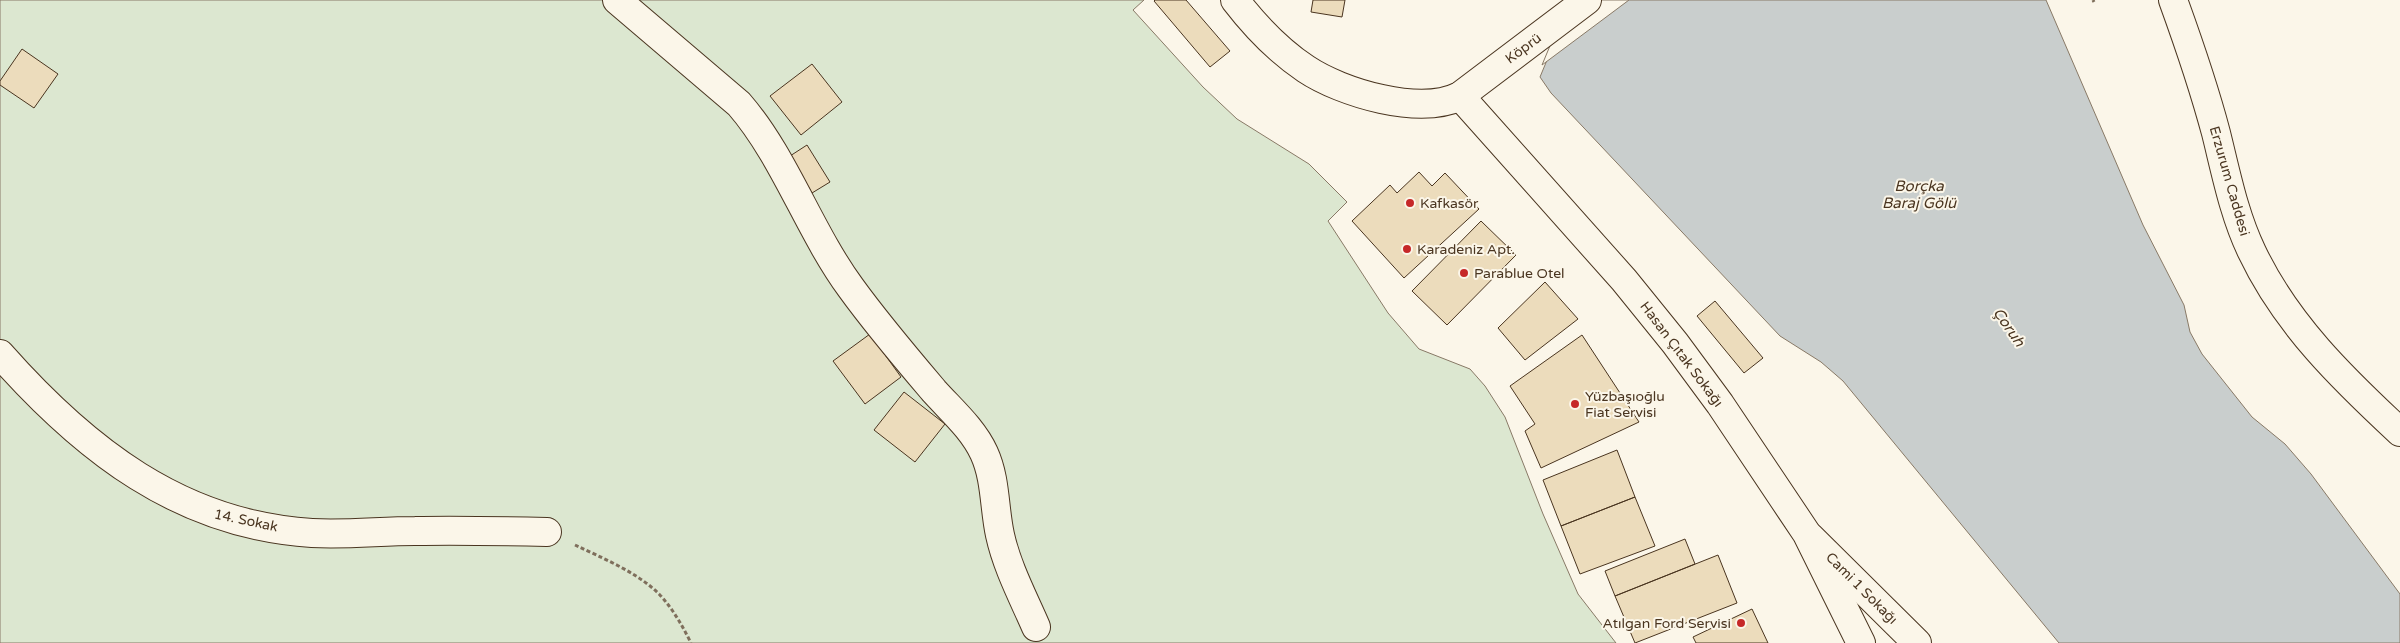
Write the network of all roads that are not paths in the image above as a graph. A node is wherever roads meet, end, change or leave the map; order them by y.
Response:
1 (617, 0) edge
2 (1235, 0) edge
3 (1587, 0) edge
4 (2173, 0) edge
5 (1460, 96) junction
6 (0, 354) edge
7 (2400, 432) edge
8 (547, 532) road end
9 (1807, 534) junction
10 (1036, 627) dead end
11 (1861, 643) edge
12 (1917, 643) edge

1 - 10 street
2 - 5 street, Köprü
3 - 5 street, Köprü
4 - 7 street, Erzurum Caddesi
5 - 9 street, Hasan Çıtak Sokağı
6 - 8 street, 14. Sokak
9 - 11 street, Hasan Çıtak Sokağı
9 - 12 street, Cami 1 Sokağı

